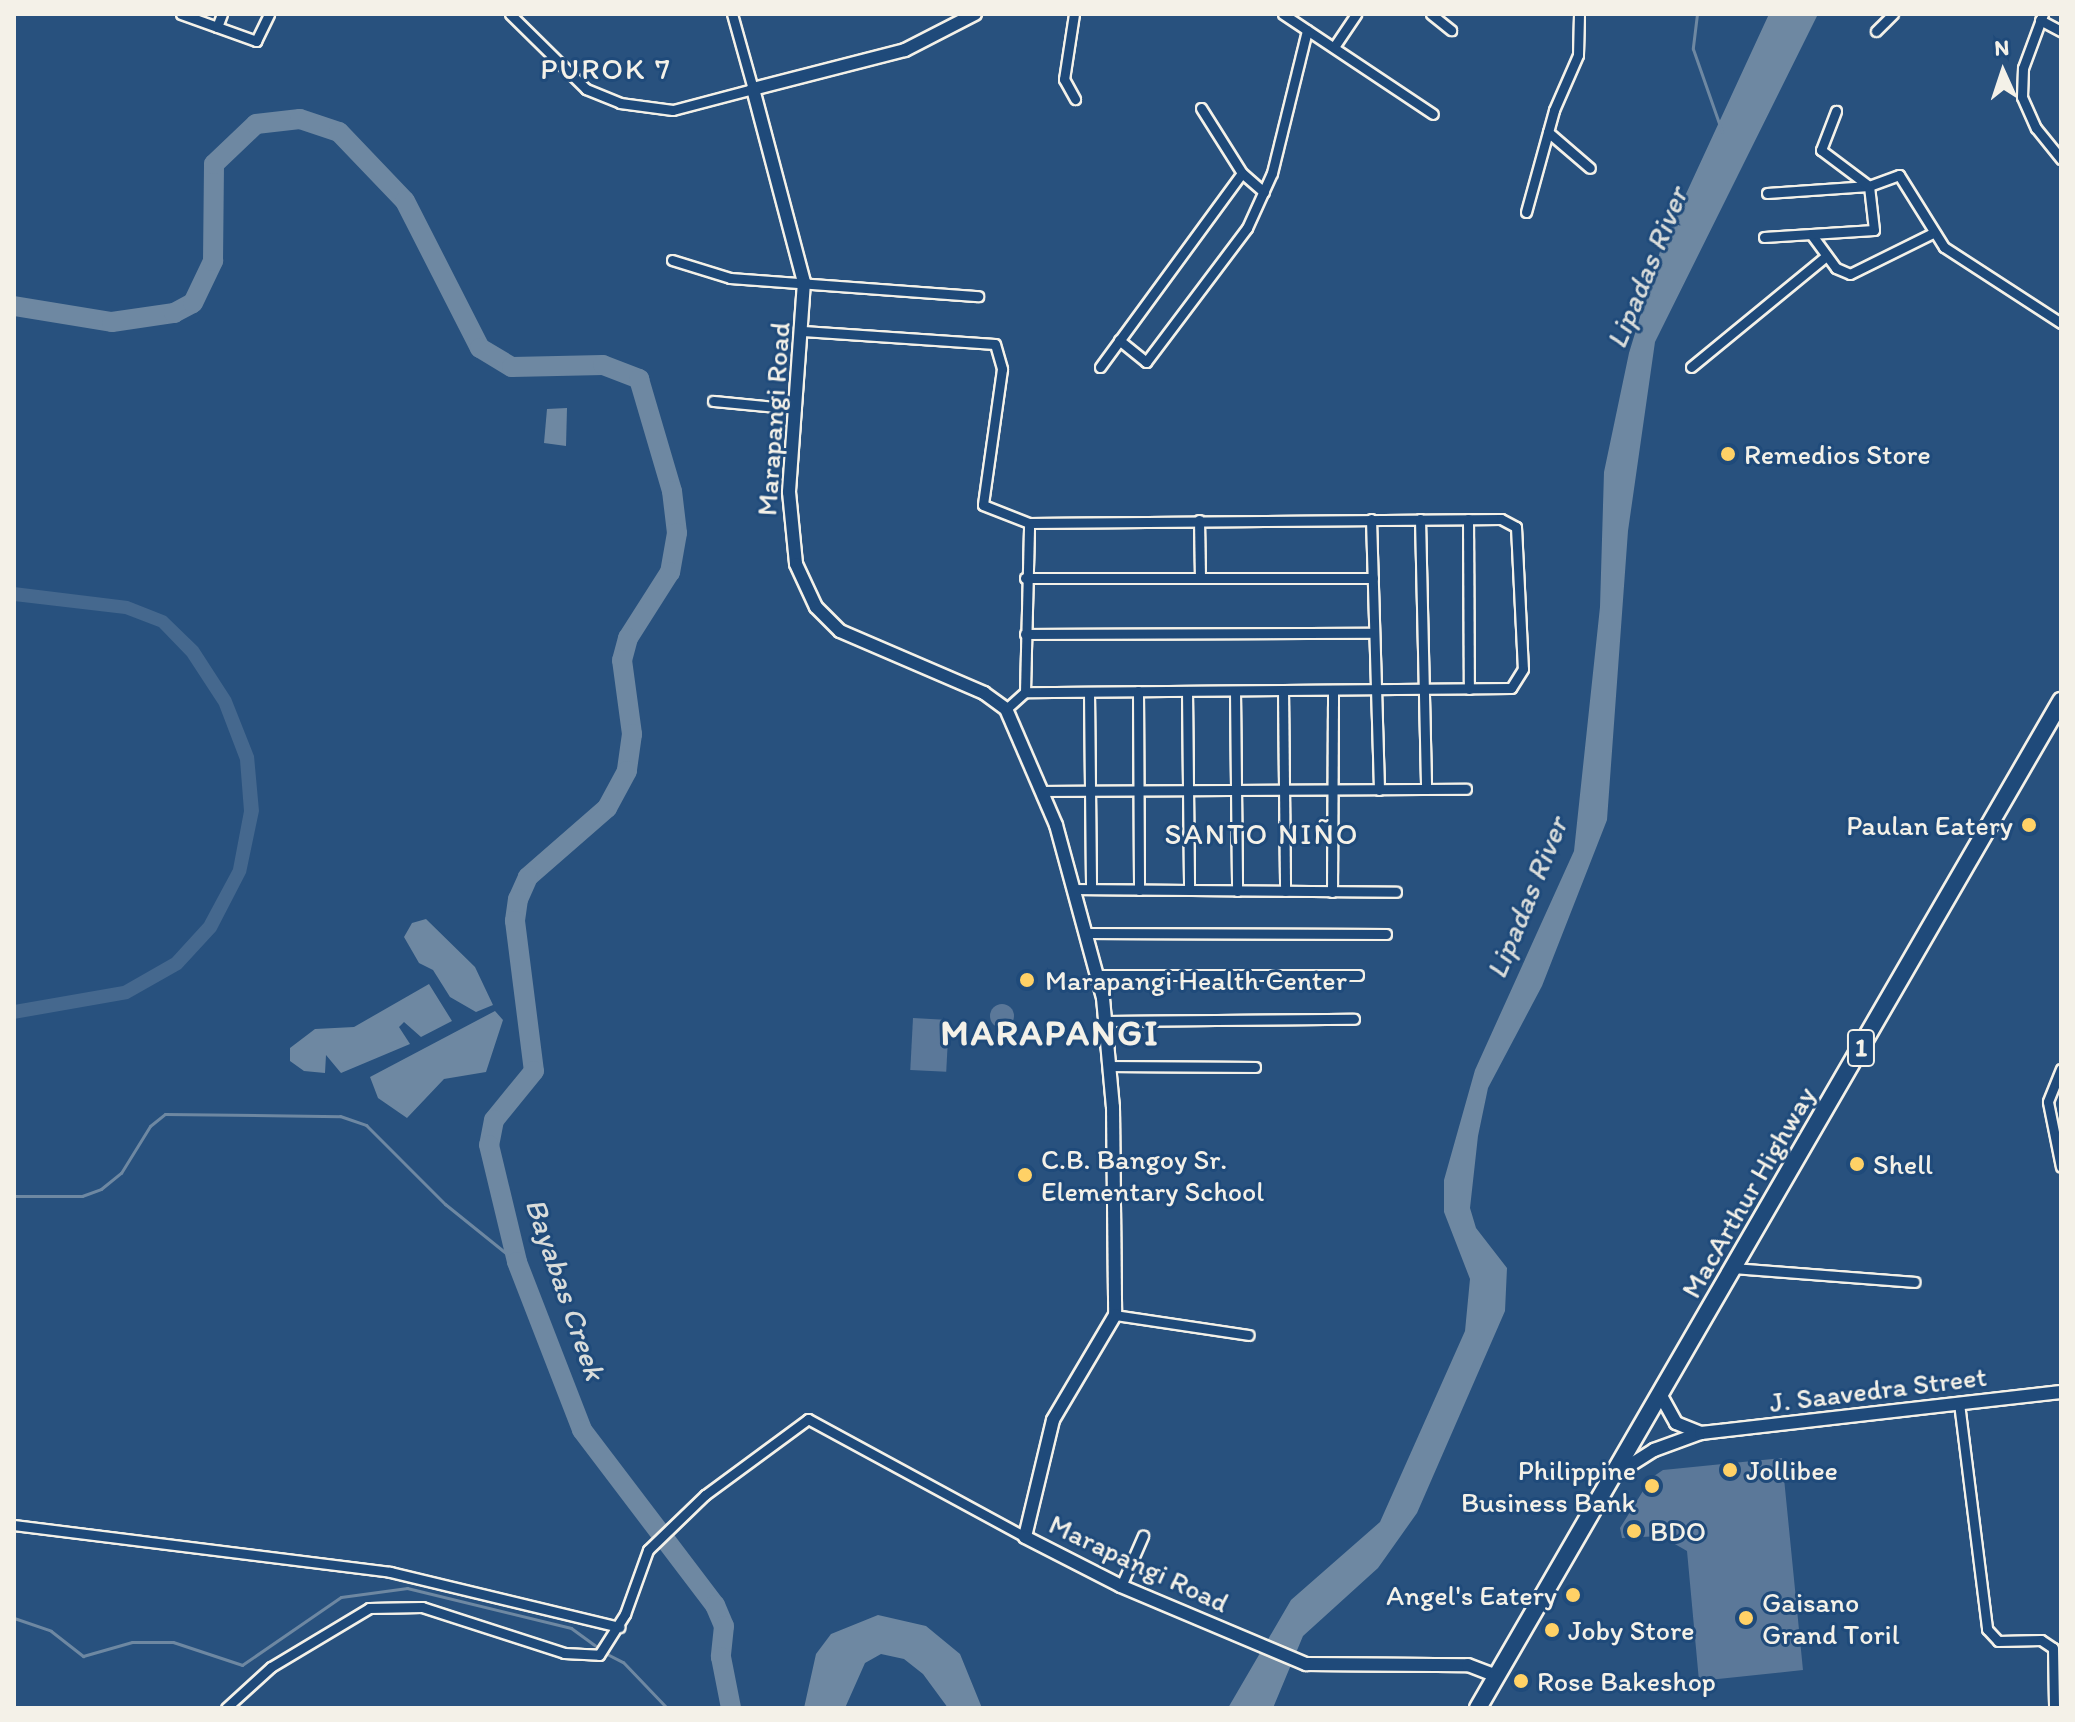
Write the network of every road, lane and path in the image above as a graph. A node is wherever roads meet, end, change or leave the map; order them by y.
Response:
1 (181, 14) edge
2 (222, 14) edge
3 (269, 14) edge
4 (510, 14) edge
5 (732, 14) edge
6 (975, 14) edge
7 (1074, 14) edge
8 (1283, 14) edge
9 (1356, 14) edge
10 (1431, 14) edge
11 (1579, 14) edge
12 (1893, 14) edge
13 (2042, 17) edge
14 (217, 27) junction
15 (1307, 30) junction
16 (1451, 30) dead end
17 (1876, 31) dead end
18 (2061, 31) edge
19 (1334, 47) junction
20 (753, 89) junction
21 (1075, 99) dead end
22 (1201, 108) dead end
23 (1836, 111) dead end
24 (1433, 114) dead end
25 (1548, 132) junction
26 (2061, 159) edge
27 (1590, 168) dead end
28 (1242, 173) junction
29 (1869, 186) junction
30 (1264, 192) junction
31 (1767, 193) dead end
32 (1526, 212) dead end
33 (1933, 233) junction
34 (1811, 234) junction
35 (1764, 237) dead end
36 (1826, 256) junction
37 (672, 260) dead end
38 (804, 282) junction
39 (978, 296) dead end
40 (2061, 323) edge
41 (803, 331) junction
42 (1119, 340) junction
43 (1100, 367) dead end
44 (1691, 367) dead end
45 (713, 401) dead end
46 (796, 409) junction
47 (1371, 519) junction
48 (1420, 519) junction
49 (1468, 519) junction
50 (1199, 520) junction
51 (1029, 523) junction
52 (1025, 578) junction
53 (1200, 578) junction
54 (1373, 578) junction
55 (1374, 633) junction
56 (1025, 634) junction
57 (1423, 689) junction
58 (1469, 689) junction
59 (1283, 690) junction
60 (1333, 690) junction
61 (1376, 690) junction
62 (1138, 691) junction
63 (1187, 691) junction
64 (1235, 691) junction
65 (1025, 692) junction
66 (1089, 692) junction
67 (2061, 701) edge
68 (1006, 709) junction
69 (1426, 789) junction
70 (1466, 789) dead end
71 (1332, 790) junction
72 (1379, 790) junction
73 (1042, 791) junction
74 (1090, 791) junction
75 (1139, 791) junction
76 (1188, 791) junction
77 (1236, 791) junction
78 (1284, 791) junction
79 (1075, 889) junction
80 (1091, 889) junction
81 (1139, 890) junction
82 (1189, 890) junction
83 (1237, 891) junction
84 (1285, 891) junction
85 (1332, 892) junction
86 (1396, 892) dead end
87 (1086, 933) junction
88 (1386, 934) dead end
89 (1097, 975) junction
90 (1358, 975) dead end
91 (1354, 1019) dead end
92 (1106, 1021) junction
93 (1111, 1066) junction
94 (1255, 1067) dead end
95 (2061, 1069) edge
96 (2061, 1167) edge
97 (1734, 1268) junction
98 (1914, 1282) dead end
99 (1115, 1315) junction
100 (1249, 1335) dead end
101 (2061, 1392) edge
102 (1660, 1394) junction
103 (1959, 1403) junction
104 (1701, 1433) junction
105 (1612, 1477) junction
106 (14, 1525) edge
107 (1143, 1536) dead end
108 (1025, 1537) junction
109 (1121, 1586) junction
110 (619, 1627) junction
111 (1497, 1676) junction
112 (226, 1708) edge
113 (1478, 1708) edge
114 (2054, 1708) edge

1 - 14 street
2 - 14 street
3 - 14 street
4 - 20 street
5 - 20 street
6 - 20 street
7 - 21 street
8 - 15 street
9 - 19 street
10 - 16 street
11 - 25 street
12 - 17 street
13 - 18 street
13 - 26 street
15 - 19 street
15 - 30 street
19 - 24 street
20 - 38 street, Marapangi Road
22 - 28 street
23 - 29 street
25 - 27 street
25 - 32 street
28 - 30 street
28 - 42 street
29 - 31 street
29 - 33 street
29 - 34 street
30 - 42 street
33 - 36 street
33 - 40 street
34 - 35 street
34 - 36 street
36 - 44 street
37 - 38 street
38 - 39 street
38 - 41 street, Marapangi Road
41 - 46 street, Marapangi Road
41 - 51 street
42 - 43 street
45 - 46 street
46 - 68 street, Marapangi Road
47 - 48 street
47 - 50 street
47 - 54 street
48 - 49 street
48 - 57 street
49 - 58 street
49 - 58 street
50 - 51 street
50 - 53 street
51 - 52 street
52 - 53 street
52 - 56 street
53 - 54 street
54 - 55 street
55 - 56 street
55 - 61 street
56 - 65 street
57 - 58 street
57 - 61 street
57 - 69 street
59 - 60 street
59 - 64 street
59 - 78 street
60 - 61 street
60 - 71 street
61 - 72 street
62 - 63 street
62 - 66 street
62 - 75 street
63 - 64 street
63 - 76 street
64 - 77 street
65 - 66 street
65 - 68 street
66 - 74 street
67 - 97 highway, MacArthur Highway / 1
68 - 73 street
69 - 70 street
69 - 72 street
71 - 72 street
71 - 78 street
71 - 85 street
73 - 74 street
73 - 79 street
74 - 75 street
74 - 80 street
75 - 76 street
75 - 81 street
76 - 77 street
76 - 82 street
77 - 78 street
77 - 83 street
78 - 84 street
79 - 80 street
79 - 87 street
80 - 81 street
81 - 82 street
82 - 83 street
83 - 84 street
84 - 85 street
85 - 86 street
87 - 88 street
87 - 89 street
89 - 90 street
89 - 92 street
91 - 92 street
92 - 93 street
93 - 94 street
93 - 99 street
95 - 96 street
97 - 98 street
97 - 102 highway, MacArthur Highway / 1
99 - 100 street
99 - 108 street, Marapangi Road
101 - 103 street, J. Saavedra Street
102 - 104 street
102 - 105 highway, MacArthur Highway / 1
103 - 104 street, J. Saavedra Street
103 - 114 street
104 - 105 street, J. Saavedra Street
105 - 111 highway, MacArthur Highway / 1
106 - 110 street
107 - 109 street
108 - 109 street, Marapangi Road
108 - 110 street
109 - 111 street, Marapangi Road
110 - 112 street
111 - 113 highway, MacArthur Highway / 1

